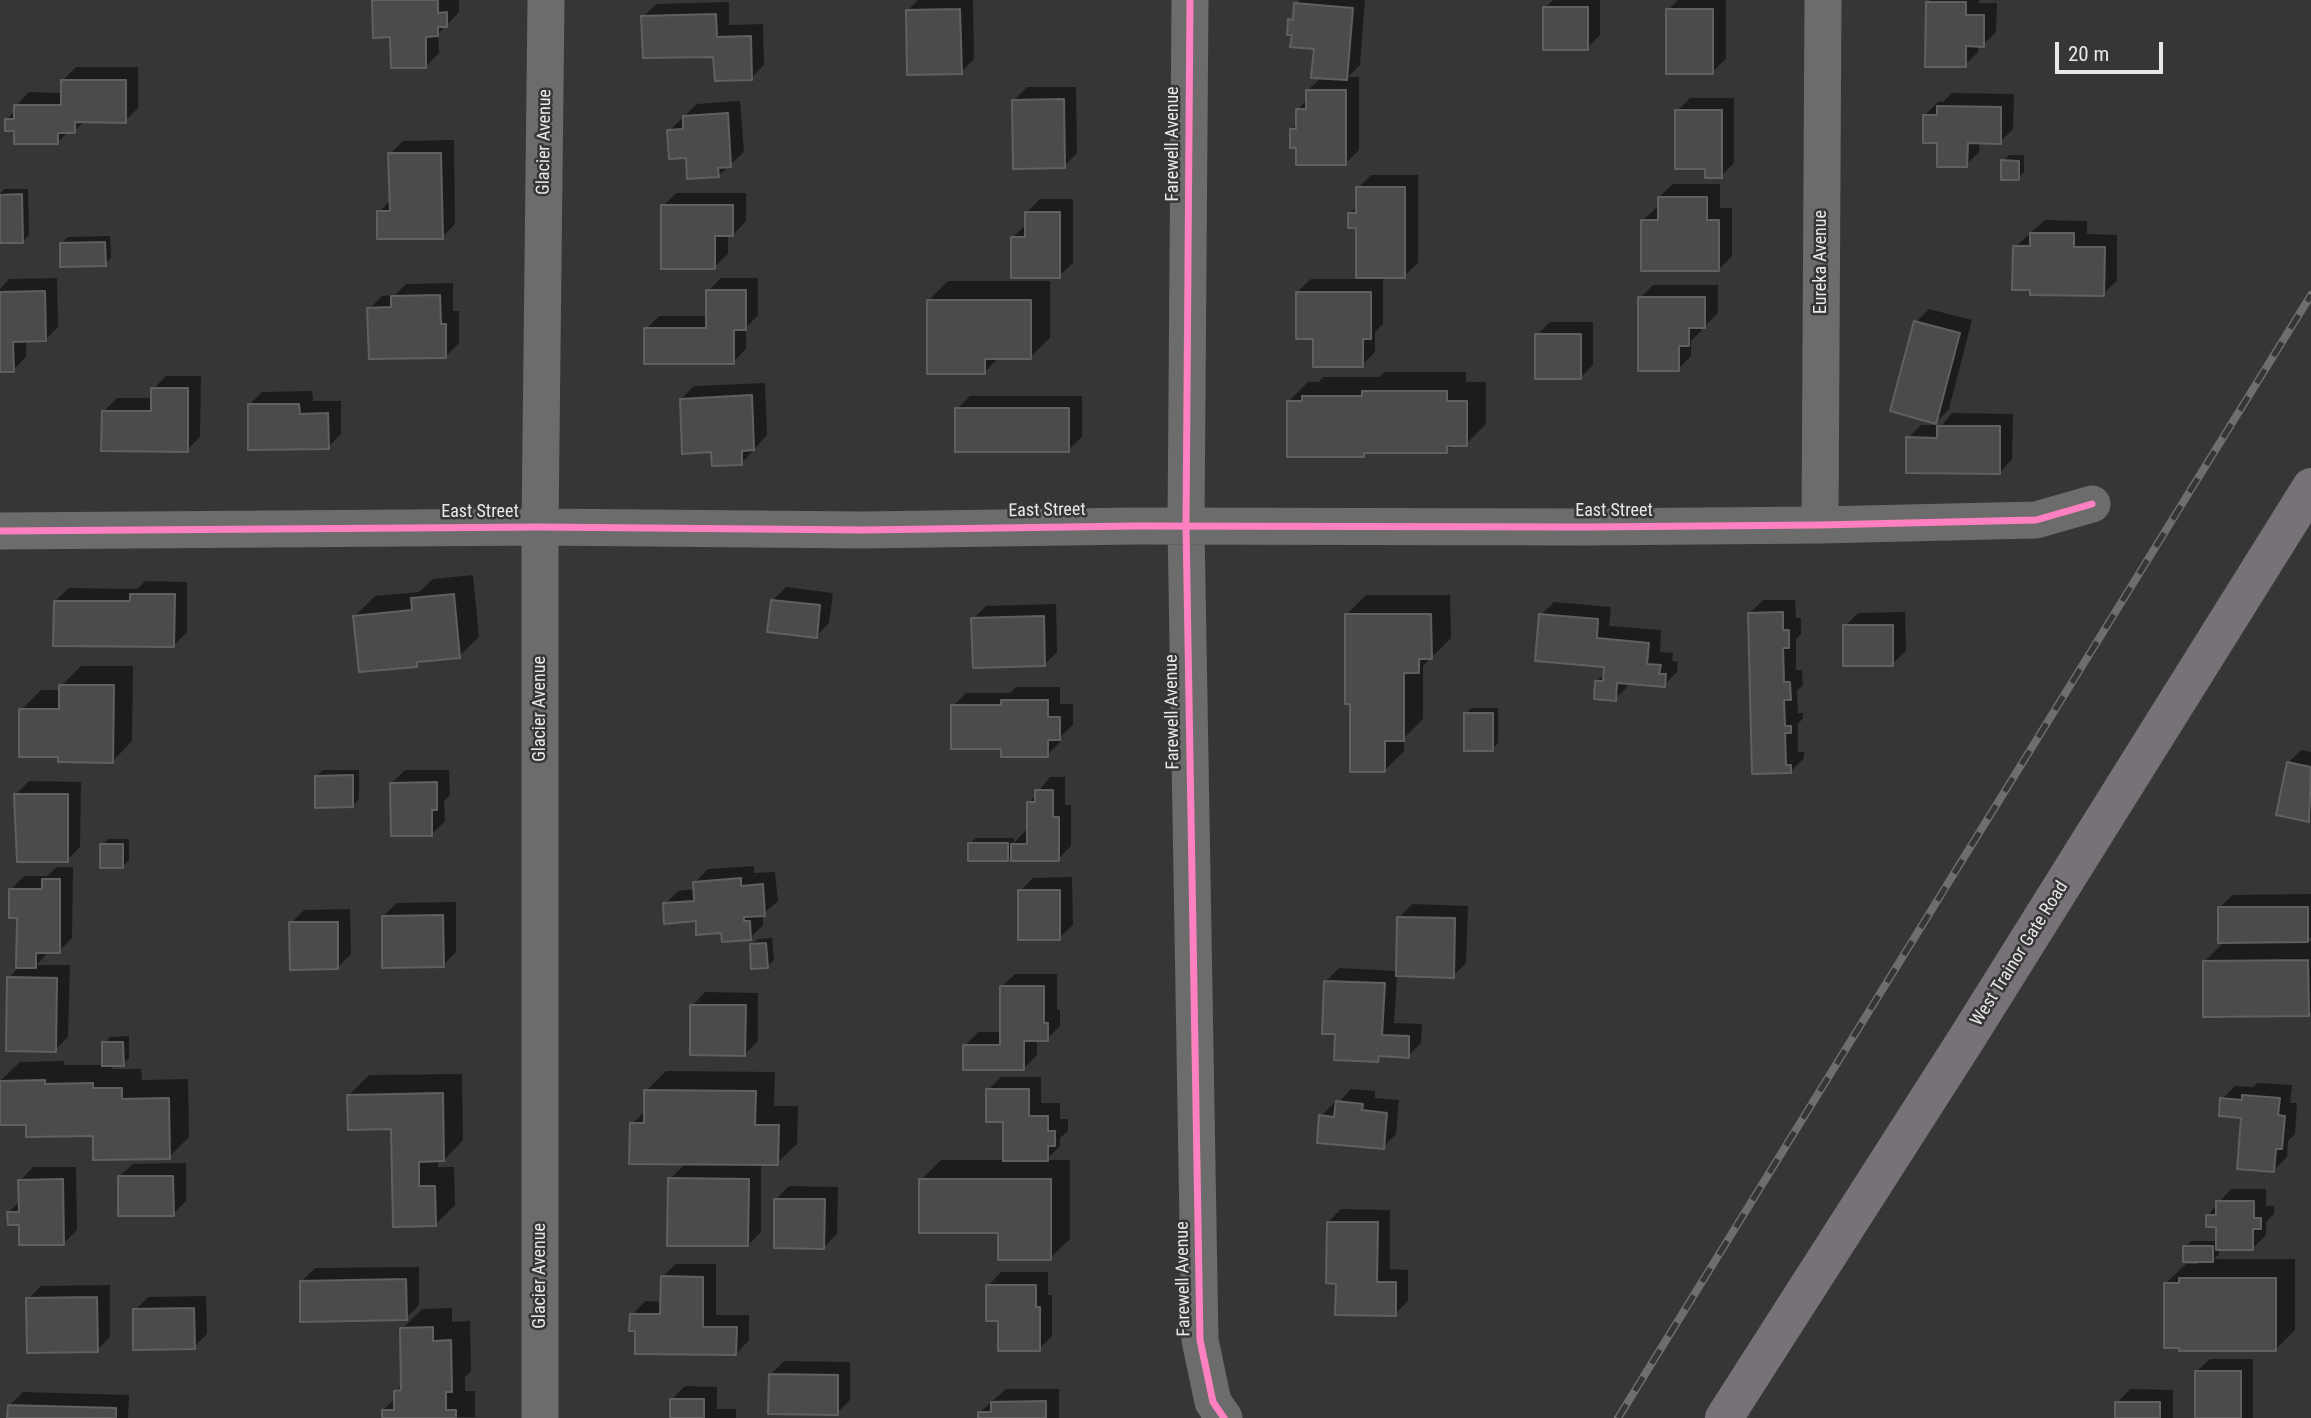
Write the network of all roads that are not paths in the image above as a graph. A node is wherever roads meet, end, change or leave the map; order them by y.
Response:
1 (546, 0) edge
2 (1190, 0) edge
3 (1823, 0) edge
4 (2092, 504) dead end
5 (2305, 506) edge
6 (1819, 525) junction
7 (1186, 526) junction
8 (540, 527) junction
9 (0, 531) edge
10 (540, 1418) edge
11 (1224, 1418) edge
12 (1724, 1418) edge

1 - 8 street, Glacier Avenue
2 - 7 street, Farewell Avenue
3 - 6 street, Eureka Avenue
4 - 6 street, East Street
5 - 12 main road, West Trainor Gate Road
6 - 7 street, East Street
7 - 8 street, East Street
7 - 11 street, Farewell Avenue
8 - 9 street, East Street
8 - 10 street, Glacier Avenue

